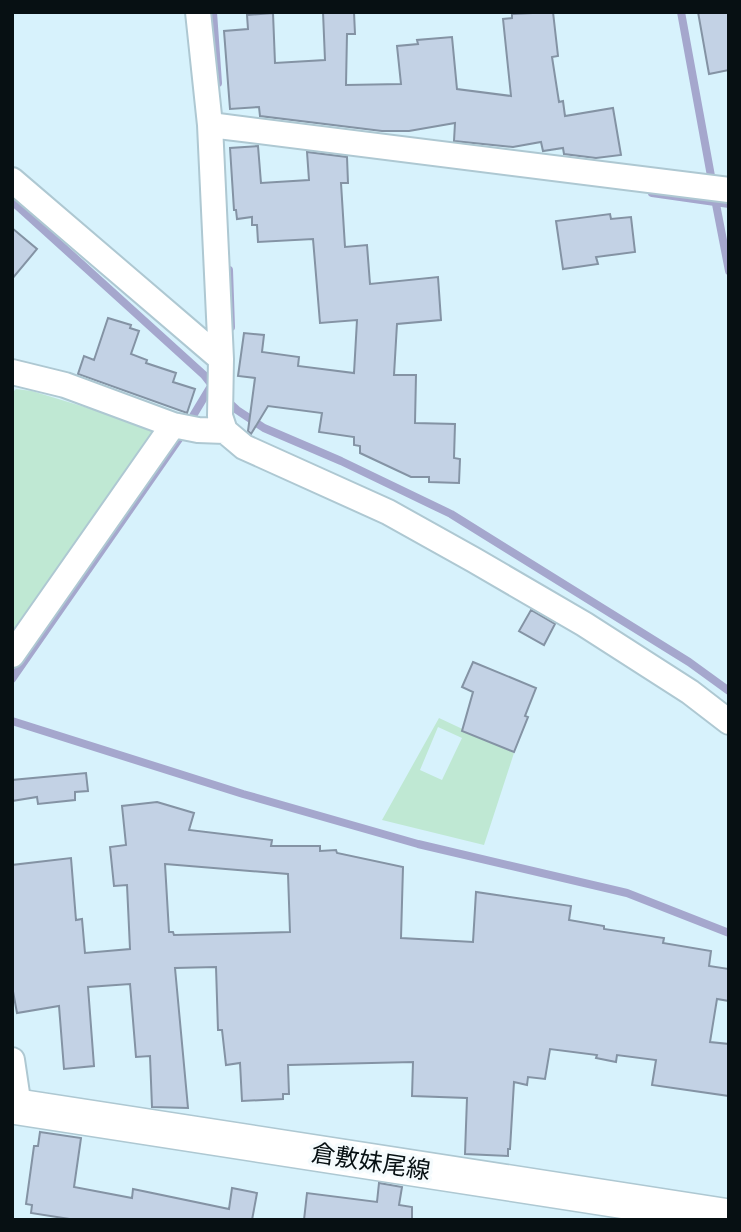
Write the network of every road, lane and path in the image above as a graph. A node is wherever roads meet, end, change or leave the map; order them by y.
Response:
1 (198, 12) edge
2 (210, 125) junction
3 (12, 180) edge
4 (729, 190) edge
5 (12, 372) edge
6 (220, 381) junction
7 (184, 428) junction
8 (225, 431) junction
9 (12, 655) edge
10 (729, 722) edge
11 (12, 1060) edge
12 (16, 1106) edge
13 (729, 1217) edge

1 - 2 street
2 - 4 street
2 - 6 street
3 - 6 street
5 - 7 street
6 - 8 street
7 - 8 street
7 - 9 street
8 - 10 street
11 - 12 street
12 - 13 main road, 倉敷妹尾線

